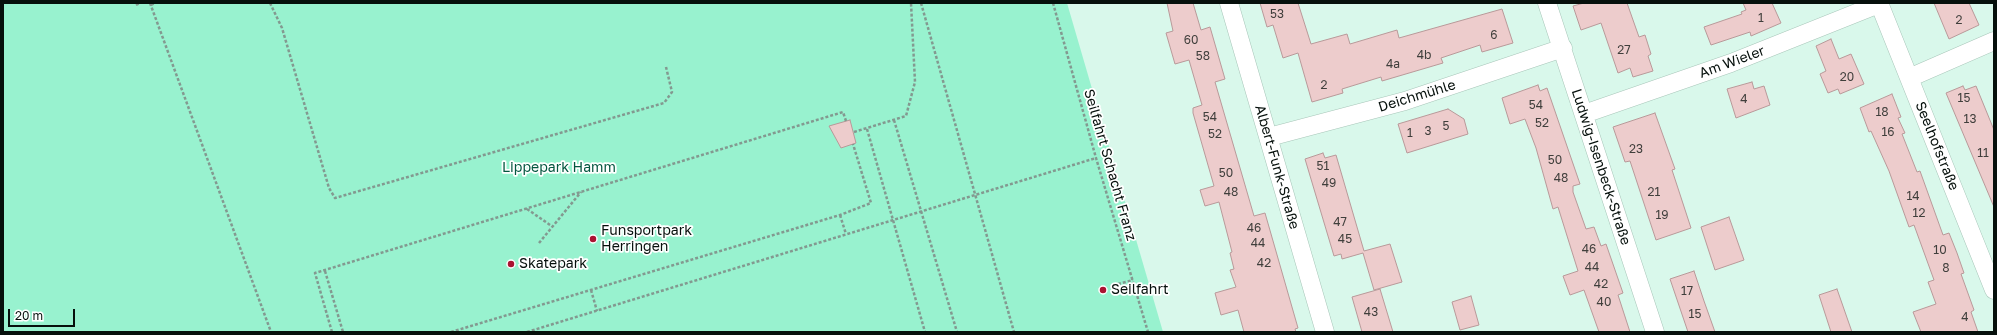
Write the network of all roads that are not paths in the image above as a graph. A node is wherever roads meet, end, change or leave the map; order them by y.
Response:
1 (1229, 3) edge
2 (1547, 3) edge
3 (1879, 4) edge
4 (1994, 41) edge
5 (1563, 48) junction
6 (1909, 78) junction
7 (1584, 114) junction
8 (1269, 137) junction
9 (1994, 290) edge
10 (1325, 332) edge
11 (1655, 332) edge

1 - 8 street, Albert-Funk-Straße
2 - 5 street, Ludwig-Isenbeck-Straße
3 - 6 street, Seelhofstraße
3 - 7 street, Am Wieler
4 - 6 street
5 - 7 street, Ludwig-Isenbeck-Straße
5 - 8 street, Deichmühle
6 - 9 street, Seelhofstraße
7 - 11 street, Ludwig-Isenbeck-Straße
8 - 10 street, Albert-Funk-Straße

